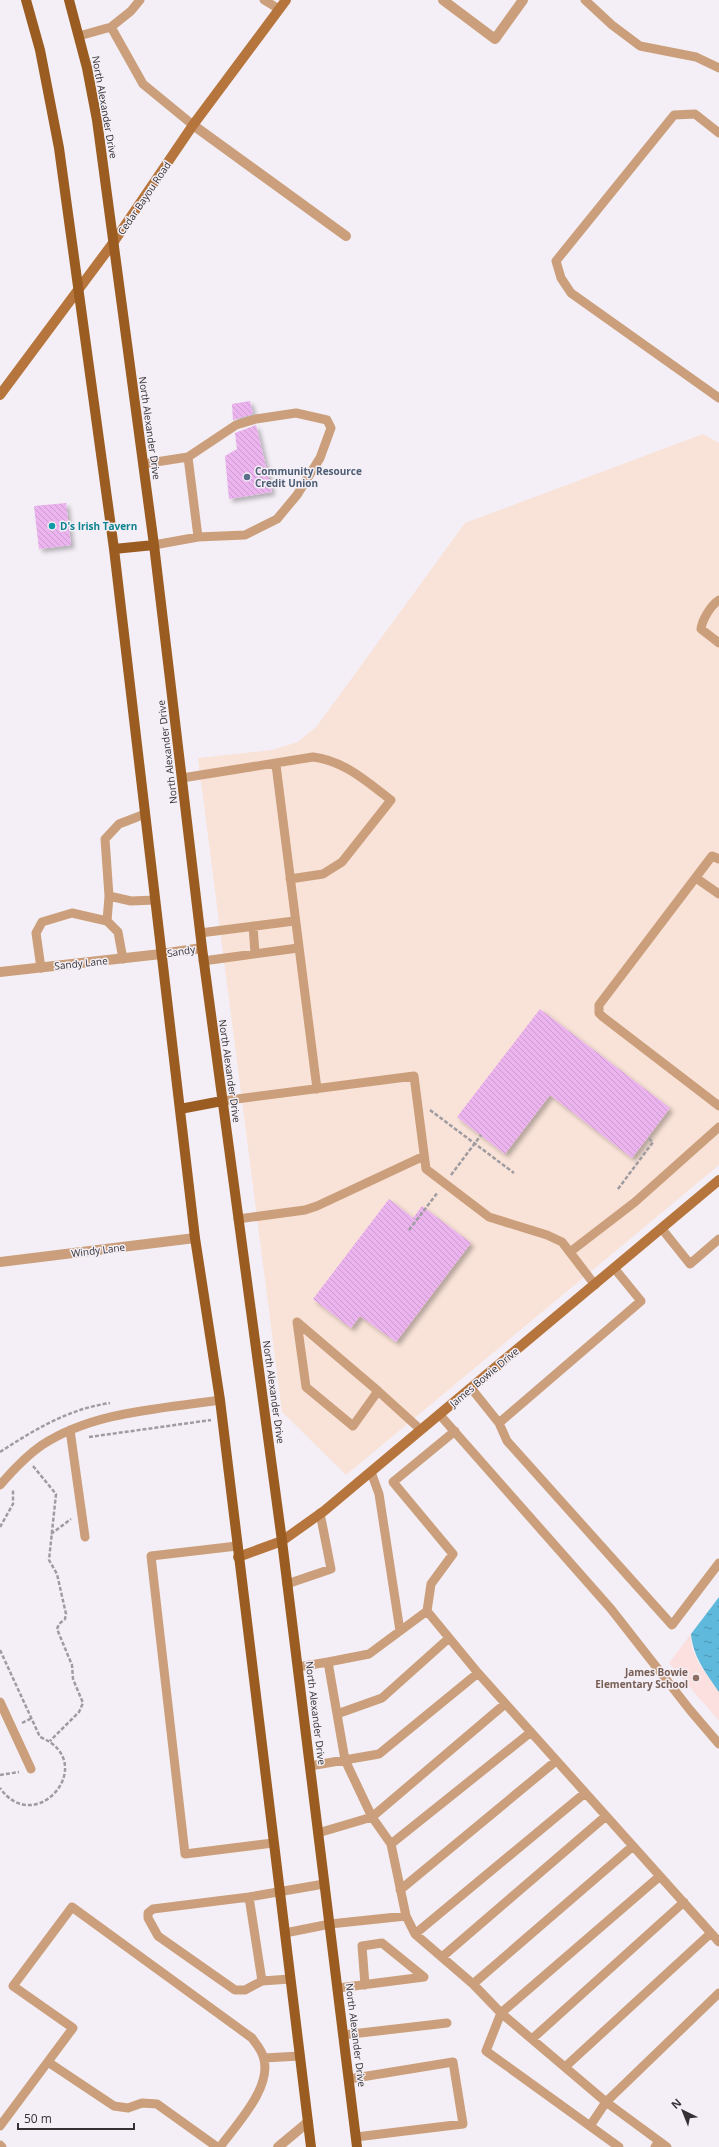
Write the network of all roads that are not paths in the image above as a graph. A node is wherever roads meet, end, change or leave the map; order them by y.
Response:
1 (26, 0) edge
2 (69, 0) edge
3 (140, 0) edge
4 (264, 0) edge
5 (286, 0) edge
6 (443, 0) edge
7 (523, 0) edge
8 (585, 0) edge
9 (279, 9) junction
10 (111, 27) junction
11 (79, 36) junction
12 (719, 68) edge
13 (193, 125) junction
14 (719, 133) edge
15 (346, 236) dead end
16 (113, 243) junction
17 (77, 291) junction
18 (0, 395) edge
19 (719, 398) edge
20 (188, 457) junction
21 (143, 464) junction
22 (198, 537) junction
23 (154, 545) junction
24 (114, 549) junction
25 (719, 600) edge
26 (719, 643) edge
27 (276, 765) junction
28 (182, 778) junction
29 (145, 814) junction
30 (719, 859) edge
31 (696, 878) junction
32 (290, 880) junction
33 (719, 894) edge
34 (109, 896) junction
35 (155, 900) junction
36 (107, 921) junction
37 (294, 921) junction
38 (252, 926) junction
39 (200, 933) junction
40 (202, 948) junction
41 (298, 948) junction
42 (255, 953) junction
43 (161, 954) junction
44 (123, 959) junction
45 (203, 961) junction
46 (41, 968) junction
47 (0, 972) edge
48 (317, 1089) junction
49 (222, 1101) junction
50 (719, 1106) edge
51 (180, 1109) junction
52 (719, 1127) edge
53 (424, 1156) junction
54 (719, 1180) edge
55 (238, 1220) junction
56 (662, 1229) junction
57 (195, 1238) junction
58 (719, 1239) edge
59 (570, 1252) junction
60 (0, 1262) edge
61 (614, 1268) junction
62 (595, 1285) junction
63 (471, 1388) junction
64 (378, 1391) junction
65 (220, 1400) junction
66 (440, 1414) junction
67 (499, 1423) junction
68 (70, 1430) junction
69 (421, 1430) junction
70 (455, 1431) junction
71 (372, 1472) junction
72 (392, 1482) junction
73 (0, 1485) edge
74 (379, 1494) junction
75 (320, 1513) junction
76 (85, 1537) dead end
77 (282, 1541) junction
78 (237, 1546) junction
79 (238, 1557) junction
80 (719, 1563) edge
81 (287, 1584) junction
82 (427, 1611) junction
83 (400, 1632) junction
84 (449, 1638) junction
85 (328, 1662) junction
86 (298, 1667) junction
87 (478, 1673) junction
88 (0, 1702) edge
89 (505, 1704) junction
90 (337, 1714) junction
91 (531, 1732) junction
92 (719, 1744) edge
93 (345, 1760) junction
94 (556, 1761) junction
95 (310, 1766) junction
96 (31, 1769) road end
97 (585, 1792) junction
98 (606, 1816) junction
99 (372, 1817) junction
100 (318, 1833) junction
101 (273, 1843) junction
102 (391, 1844) junction
103 (633, 1846) junction
104 (660, 1876) junction
105 (324, 1884) junction
106 (400, 1890) junction
107 (280, 1892) junction
108 (249, 1896) junction
109 (684, 1902) junction
110 (406, 1916) junction
111 (330, 1924) junction
112 (285, 1932) junction
113 (711, 1933) junction
114 (415, 1934) junction
115 (719, 1942) edge
116 (442, 1957) junction
117 (290, 1979) junction
118 (262, 1981) junction
119 (473, 1984) junction
120 (365, 1985) junction
121 (338, 1988) junction
122 (719, 1993) edge
123 (500, 2013) junction
124 (447, 2023) dead end
125 (343, 2035) junction
126 (532, 2039) junction
127 (300, 2056) junction
128 (264, 2058) junction
129 (48, 2062) junction
130 (565, 2067) junction
131 (349, 2079) junction
132 (606, 2102) junction
133 (308, 2122) junction
134 (0, 2126) edge
135 (590, 2126) junction
136 (357, 2142) edge
137 (657, 2144) edge
138 (219, 2147) edge
139 (278, 2147) edge
140 (311, 2147) edge
141 (619, 2147) edge
142 (667, 2147) edge

1 - 17 main road
2 - 11 main road, North Alexander Drive
3 - 10 lane
4 - 9 lane
5 - 9 street, Cedar Bayou Road
6 - 7 street
8 - 12 lane
9 - 13 street, Cedar Bayou Road
10 - 11 lane
10 - 13 lane
11 - 16 main road, North Alexander Drive
13 - 15 street
13 - 16 street, Cedar Bayou Road
14 - 19 lane
16 - 17 street, Cedar Bayou Road
16 - 21 main road, North Alexander Drive
17 - 18 street, Cedar Bayou Road
17 - 24 main road
20 - 21 lane
20 - 22 lane
20 - 22 lane
21 - 23 main road, North Alexander Drive
22 - 23 lane
23 - 24 main road
23 - 28 main road, North Alexander Drive
24 - 29 main road
25 - 26 lane
27 - 28 lane
27 - 32 lane
27 - 32 lane
28 - 39 main road, North Alexander Drive
29 - 34 lane
29 - 35 main road
30 - 31 lane
31 - 33 lane
31 - 50 lane
32 - 37 lane
34 - 35 lane
34 - 36 lane
35 - 43 main road
36 - 44 lane
36 - 46 lane
37 - 38 lane
37 - 41 lane
38 - 39 lane
38 - 42 lane
39 - 40 main road, North Alexander Drive
40 - 43 street, Sandy
40 - 45 main road, North Alexander Drive
41 - 42 lane
41 - 48 lane
42 - 45 lane
43 - 44 street, Sandy Lane
43 - 51 main road
44 - 46 street, Sandy Lane
45 - 49 main road, North Alexander Drive
46 - 47 street, Sandy Lane
48 - 49 lane
48 - 53 lane
49 - 51 main road
49 - 55 main road, North Alexander Drive
51 - 57 main road
52 - 59 lane
53 - 55 lane
53 - 59 lane
54 - 56 street, James Bowie Drive
55 - 77 main road, North Alexander Drive
56 - 58 lane
56 - 61 street, James Bowie Drive
57 - 60 street, Windy Lane
57 - 65 main road
59 - 62 lane
61 - 62 street, James Bowie Drive
61 - 67 lane
62 - 63 street, James Bowie Drive
63 - 66 street, James Bowie Drive
63 - 67 lane
64 - 64 lane
64 - 69 lane
65 - 68 lane
65 - 78 main road
66 - 69 street, James Bowie Drive
66 - 70 lane
67 - 80 lane
68 - 73 lane
68 - 76 lane
69 - 71 street, James Bowie Drive
70 - 72 lane
70 - 92 lane
71 - 74 lane
71 - 75 street, James Bowie Drive
72 - 74 lane
72 - 82 lane
74 - 83 lane
75 - 77 street, James Bowie Drive
75 - 81 lane
77 - 79 street, James Bowie Drive
77 - 81 main road, North Alexander Drive
78 - 79 main road
78 - 101 lane
79 - 101 main road
81 - 86 main road, North Alexander Drive
82 - 83 lane
82 - 84 lane
83 - 85 lane
84 - 87 lane
84 - 90 lane
85 - 86 lane
85 - 90 lane
86 - 95 main road, North Alexander Drive
87 - 89 lane
87 - 93 lane
88 - 96 lane
89 - 91 lane
89 - 99 lane
90 - 93 lane
91 - 94 lane
91 - 102 lane
93 - 95 lane
93 - 99 lane
94 - 97 lane
94 - 106 lane
95 - 100 main road, North Alexander Drive
97 - 98 lane
97 - 114 lane
98 - 103 lane
98 - 116 lane
99 - 100 lane
99 - 102 lane
100 - 105 main road, North Alexander Drive
101 - 107 main road
102 - 106 lane
103 - 104 lane
103 - 119 lane
104 - 109 lane
104 - 123 lane
105 - 107 lane
105 - 111 main road, North Alexander Drive
106 - 110 lane
107 - 108 lane
107 - 112 main road
108 - 118 lane
108 - 118 lane
109 - 113 lane
109 - 126 lane
110 - 111 lane
110 - 114 lane
111 - 112 lane
111 - 121 main road, North Alexander Drive
112 - 117 main road
113 - 115 lane
113 - 130 lane
114 - 116 lane
116 - 119 lane
117 - 118 lane
117 - 127 main road
119 - 123 lane
120 - 120 lane
120 - 121 lane
121 - 125 main road, North Alexander Drive
122 - 132 lane
123 - 126 lane
123 - 135 lane
124 - 125 lane
125 - 131 main road, North Alexander Drive
126 - 130 lane
127 - 128 lane
127 - 133 main road
128 - 129 lane
128 - 138 lane
129 - 134 lane
129 - 138 lane
130 - 132 lane
131 - 136 main road, North Alexander Drive
131 - 136 lane
132 - 135 lane
132 - 137 lane
133 - 139 street
133 - 140 main road
135 - 141 lane
137 - 142 lane

